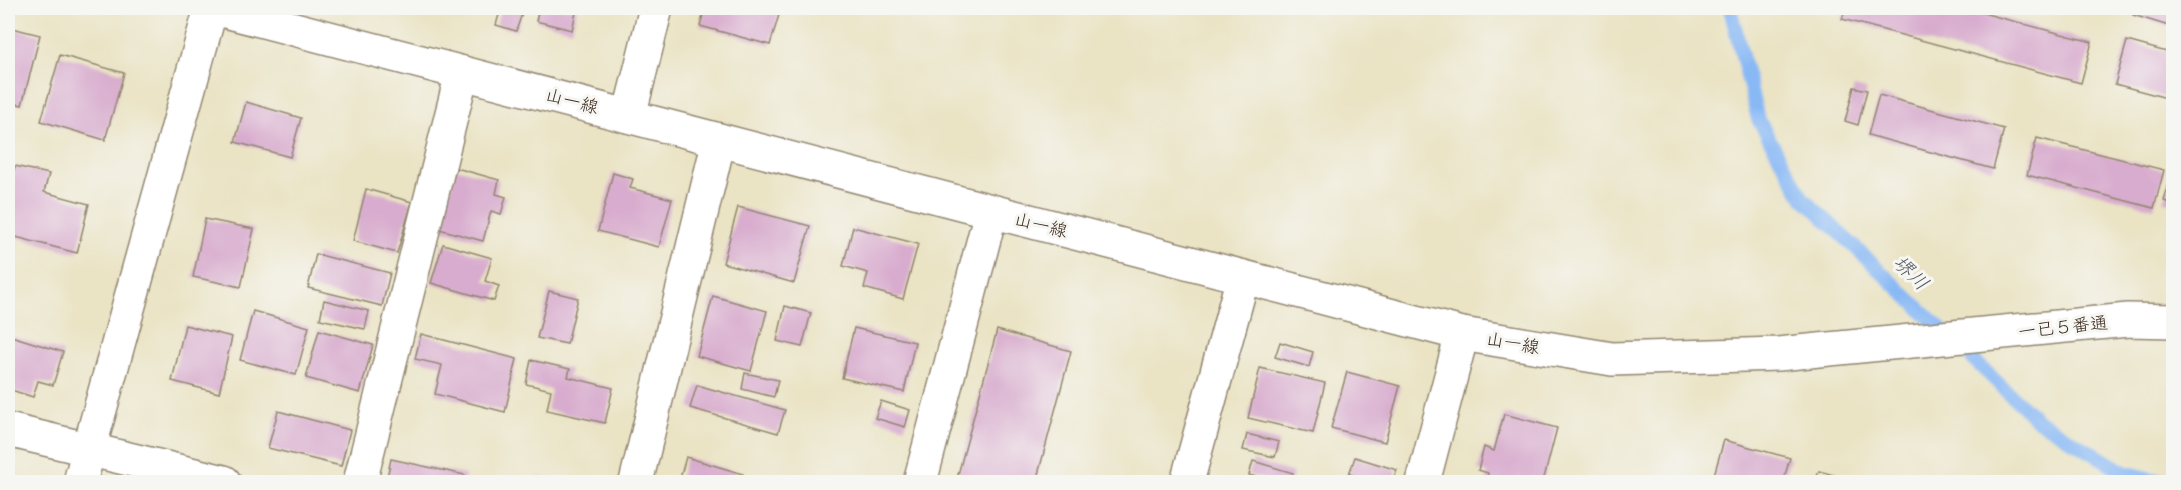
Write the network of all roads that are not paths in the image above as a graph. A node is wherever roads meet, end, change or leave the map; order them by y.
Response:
1 (212, 8) edge
2 (656, 8) edge
3 (462, 73) junction
4 (629, 116) junction
5 (719, 140) junction
6 (991, 212) junction
7 (1243, 277) junction
8 (2174, 321) edge
9 (1462, 334) junction
10 (1952, 338) joint
11 (8, 430) edge
12 (89, 451) junction
13 (80, 483) edge
14 (224, 483) edge
15 (360, 483) edge
16 (636, 483) edge
17 (920, 483) edge
18 (1187, 483) edge
19 (1422, 483) edge

1 - 3 street, 山一線
1 - 12 street
2 - 4 street
3 - 4 street, 山一線
3 - 15 street
4 - 5 street, 山一線
5 - 6 street, 山一線
5 - 16 street
6 - 7 street, 山一線
6 - 17 street
7 - 9 street, 山一線
7 - 18 street
8 - 10 street, 一已５番通
9 - 10 street, 山一線
9 - 19 street
11 - 12 street
12 - 13 street
12 - 14 street

